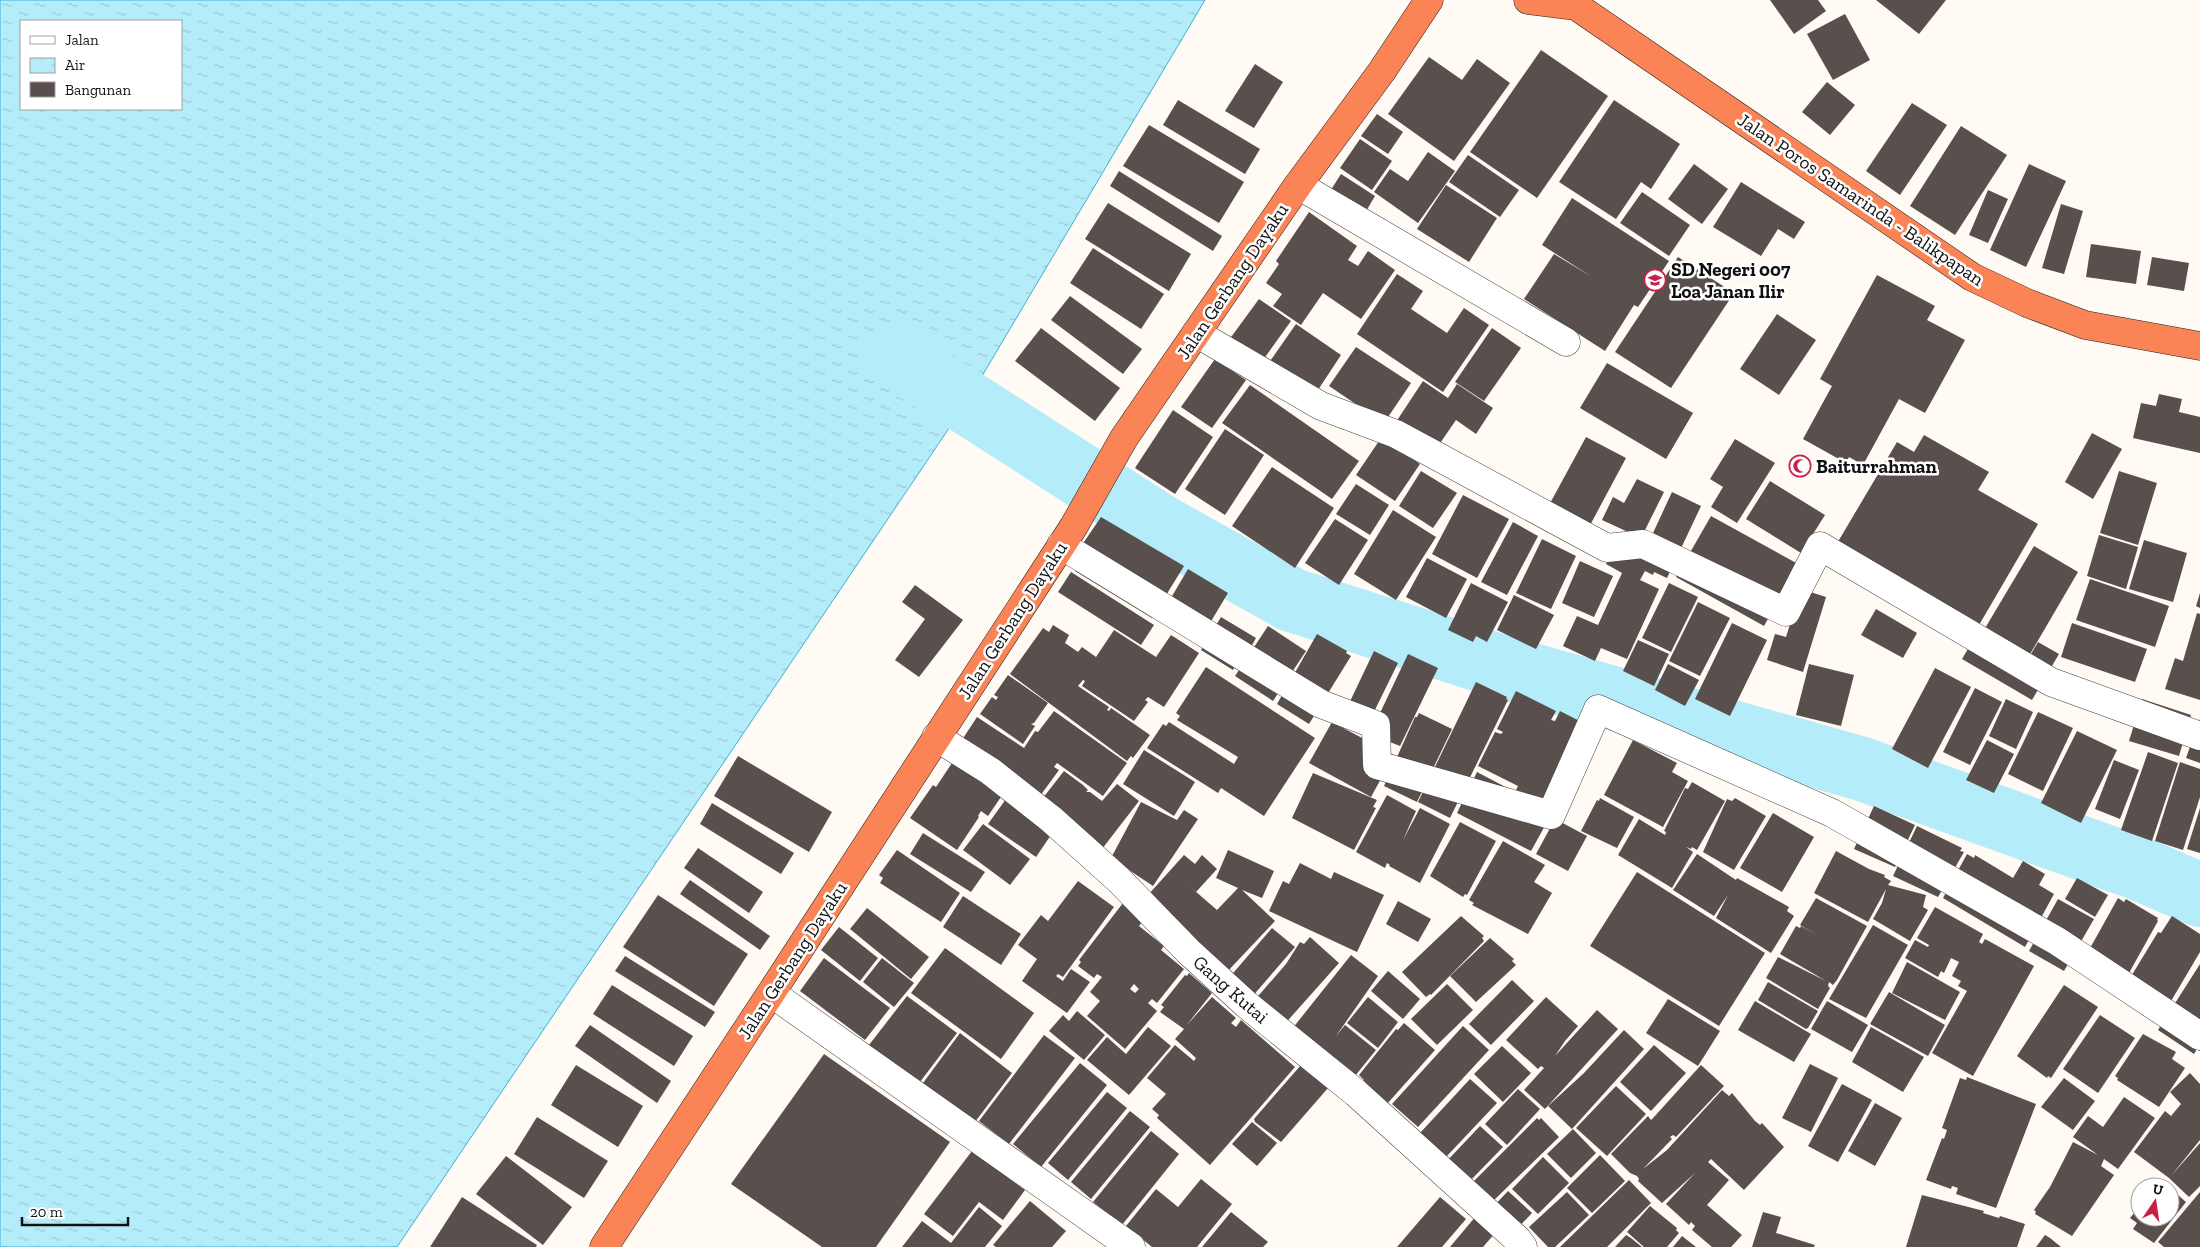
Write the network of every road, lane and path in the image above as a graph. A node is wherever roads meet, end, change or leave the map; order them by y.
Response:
1 (1429, 0) edge
2 (1528, 0) edge
3 (1575, 3) edge
4 (1298, 184) junction
5 (1196, 333) junction
6 (1566, 342) dead end
7 (2200, 346) edge
8 (1067, 536) junction
9 (2200, 736) edge
10 (936, 737) junction
11 (771, 994) junction
12 (2200, 1036) edge
13 (604, 1247) edge
14 (1131, 1247) edge
15 (1523, 1247) edge

1 - 4 highway, Jalan Gerbang Dayaku
2 - 3 highway, Jalan Poros Samarinda - Balikpapan
3 - 7 highway, Jalan Poros Samarinda - Balikpapan
4 - 5 highway, Jalan Gerbang Dayaku
4 - 6 street
5 - 8 highway, Jalan Gerbang Dayaku
5 - 9 street
8 - 10 highway, Jalan Gerbang Dayaku
8 - 12 street
10 - 11 highway, Jalan Gerbang Dayaku
10 - 15 street, Gang Kutai
11 - 13 highway, Jalan Gerbang Dayaku
11 - 14 street

